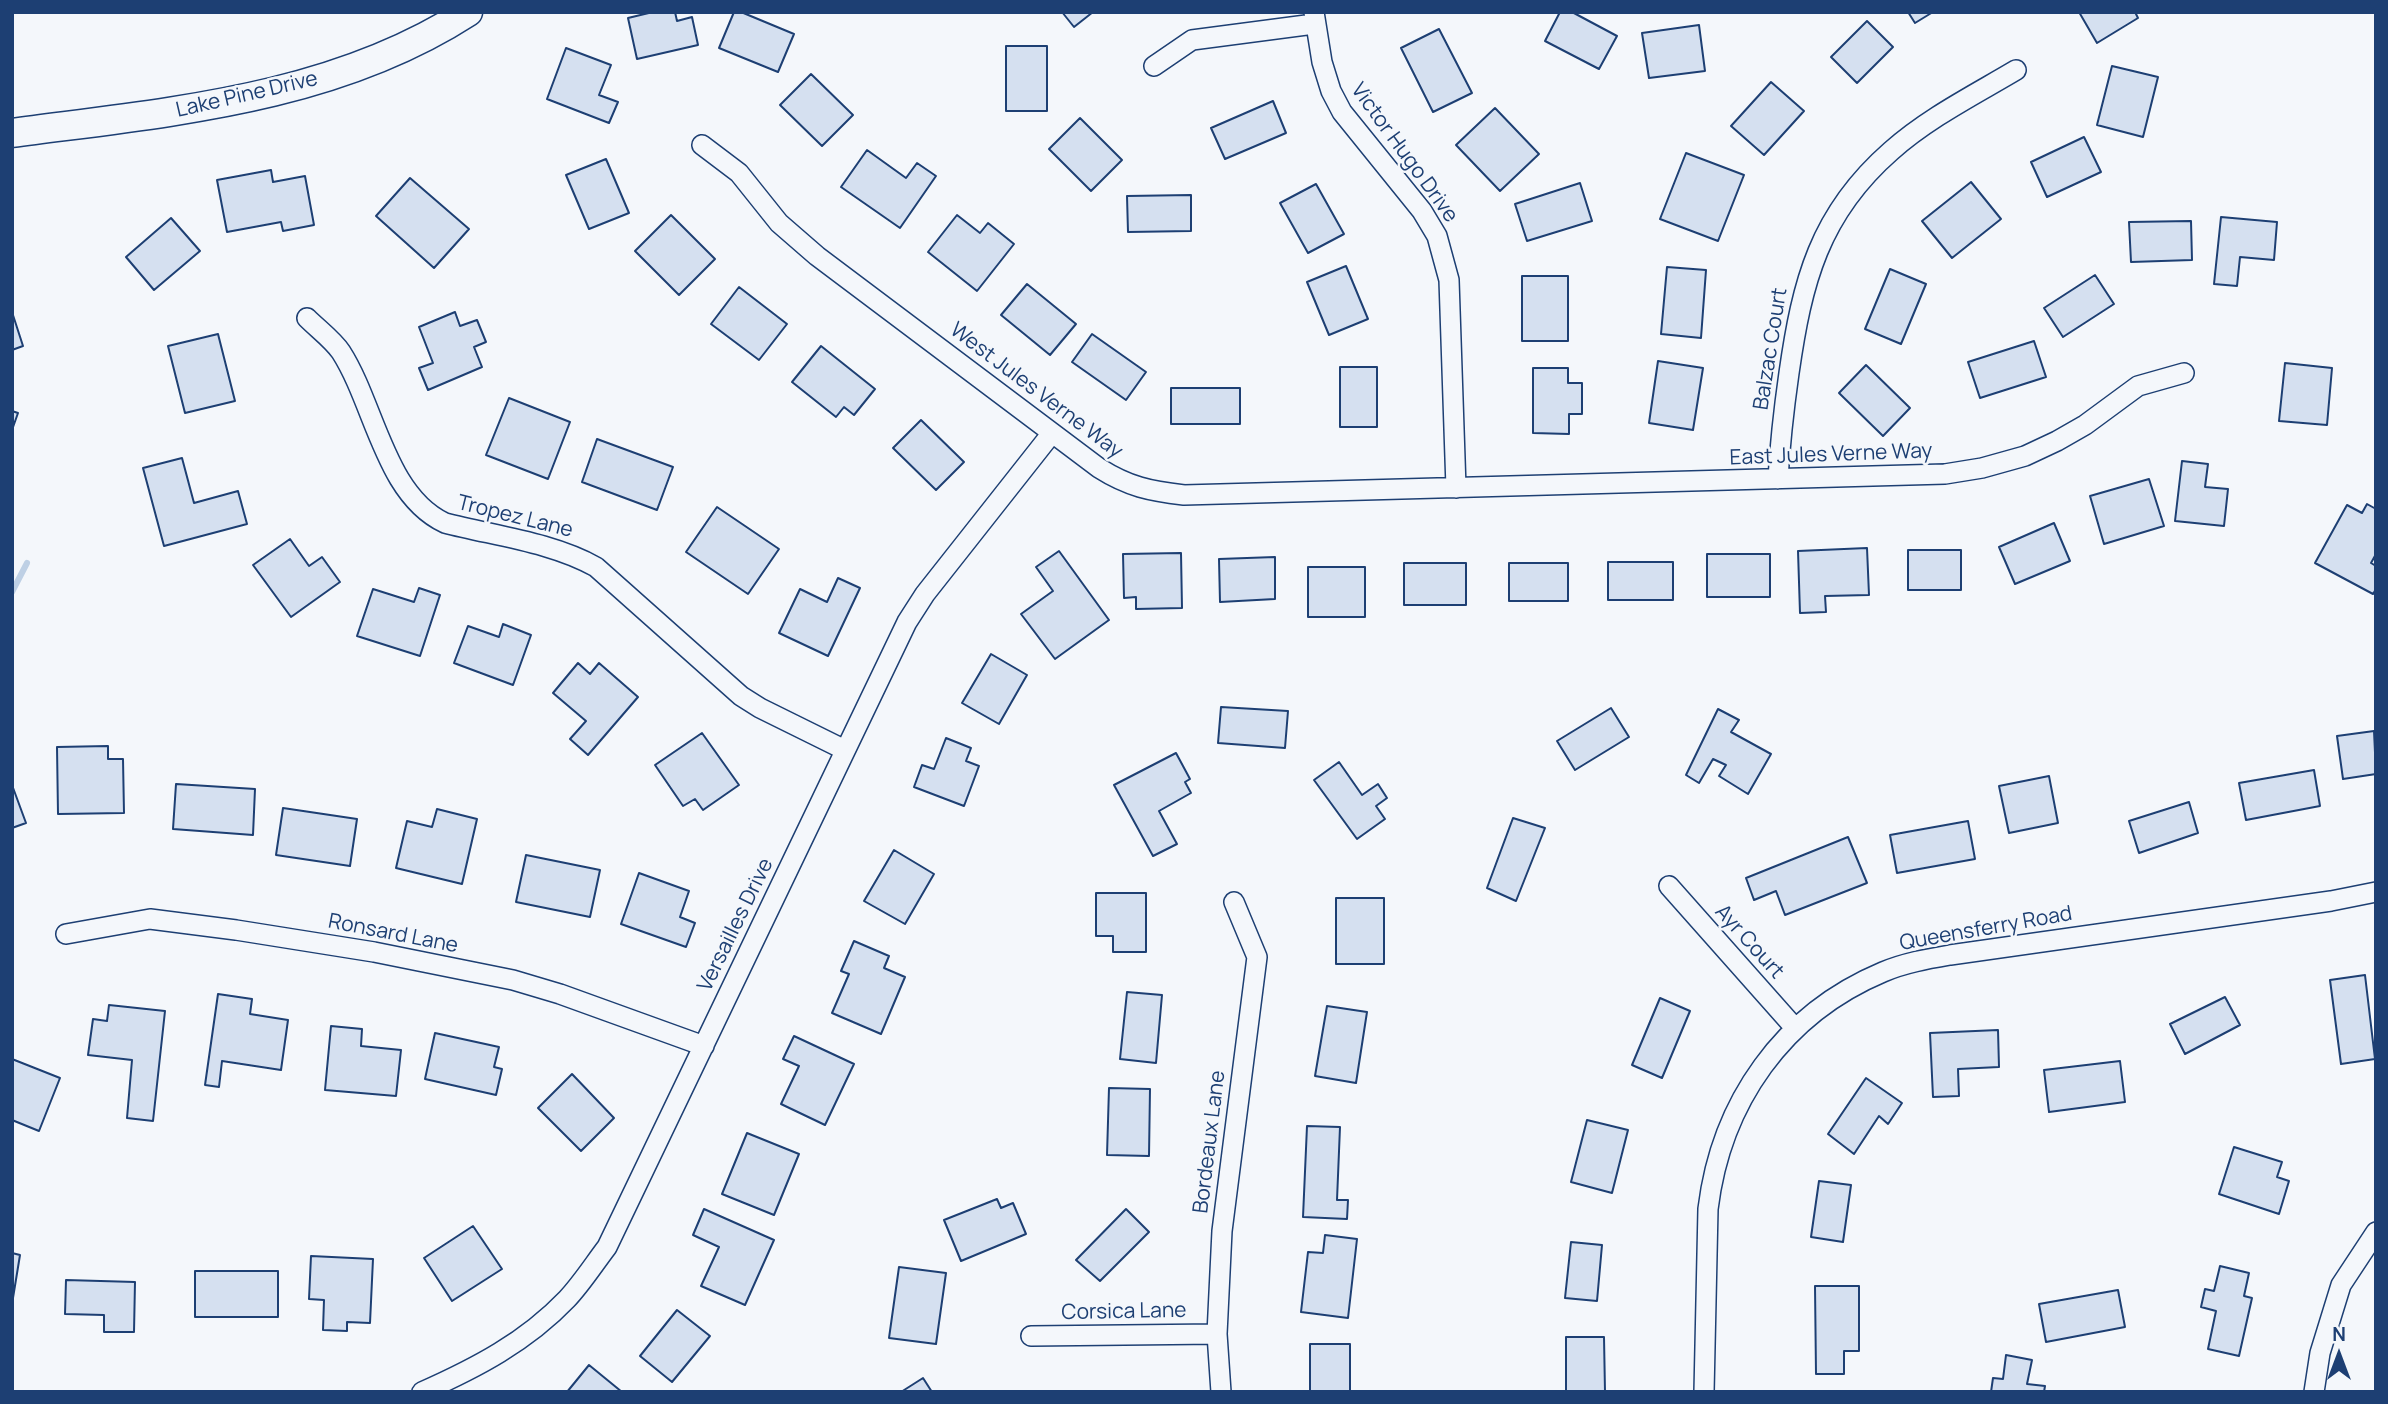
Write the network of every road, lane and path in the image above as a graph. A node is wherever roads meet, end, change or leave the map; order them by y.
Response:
1 (468, 12) edge
2 (1314, 18) edge
3 (1154, 66) dead end
4 (2016, 70) dead end
5 (12, 133) edge
6 (702, 145) dead end
7 (307, 318) dead end
8 (2184, 373) dead end
9 (1052, 433) junction
10 (1778, 479) junction
11 (1456, 488) junction
12 (845, 750) junction
13 (1669, 886) dead end
14 (2376, 892) edge
15 (1234, 902) dead end
16 (66, 934) dead end
17 (1795, 1028) junction
18 (704, 1046) junction
19 (2376, 1232) edge
20 (1217, 1334) junction
21 (1031, 1336) dead end
22 (422, 1392) edge
23 (1221, 1392) edge
24 (1704, 1392) edge
25 (2314, 1392) edge

1 - 5 main road, Lake Pine Drive
2 - 3 street
2 - 11 street, Victor Hugo Drive
4 - 10 street, Balzac Court
6 - 9 street, West Jules Verne Way
7 - 12 street, Tropez Lane
8 - 10 street, East Jules Verne Way
9 - 11 street, West Jules Verne Way
9 - 12 street, Versailles Drive
10 - 11 street, East Jules Verne Way
12 - 18 street, Versailles Drive
13 - 17 street, Ayr Court
14 - 17 street, Queensferry Road
15 - 20 street, Bordeaux Lane
16 - 18 street, Ronsard Lane
17 - 24 street, Queensferry Road
18 - 22 street, Versailles Drive
19 - 25 street
20 - 21 street, Corsica Lane
20 - 23 street, Bordeaux Lane

